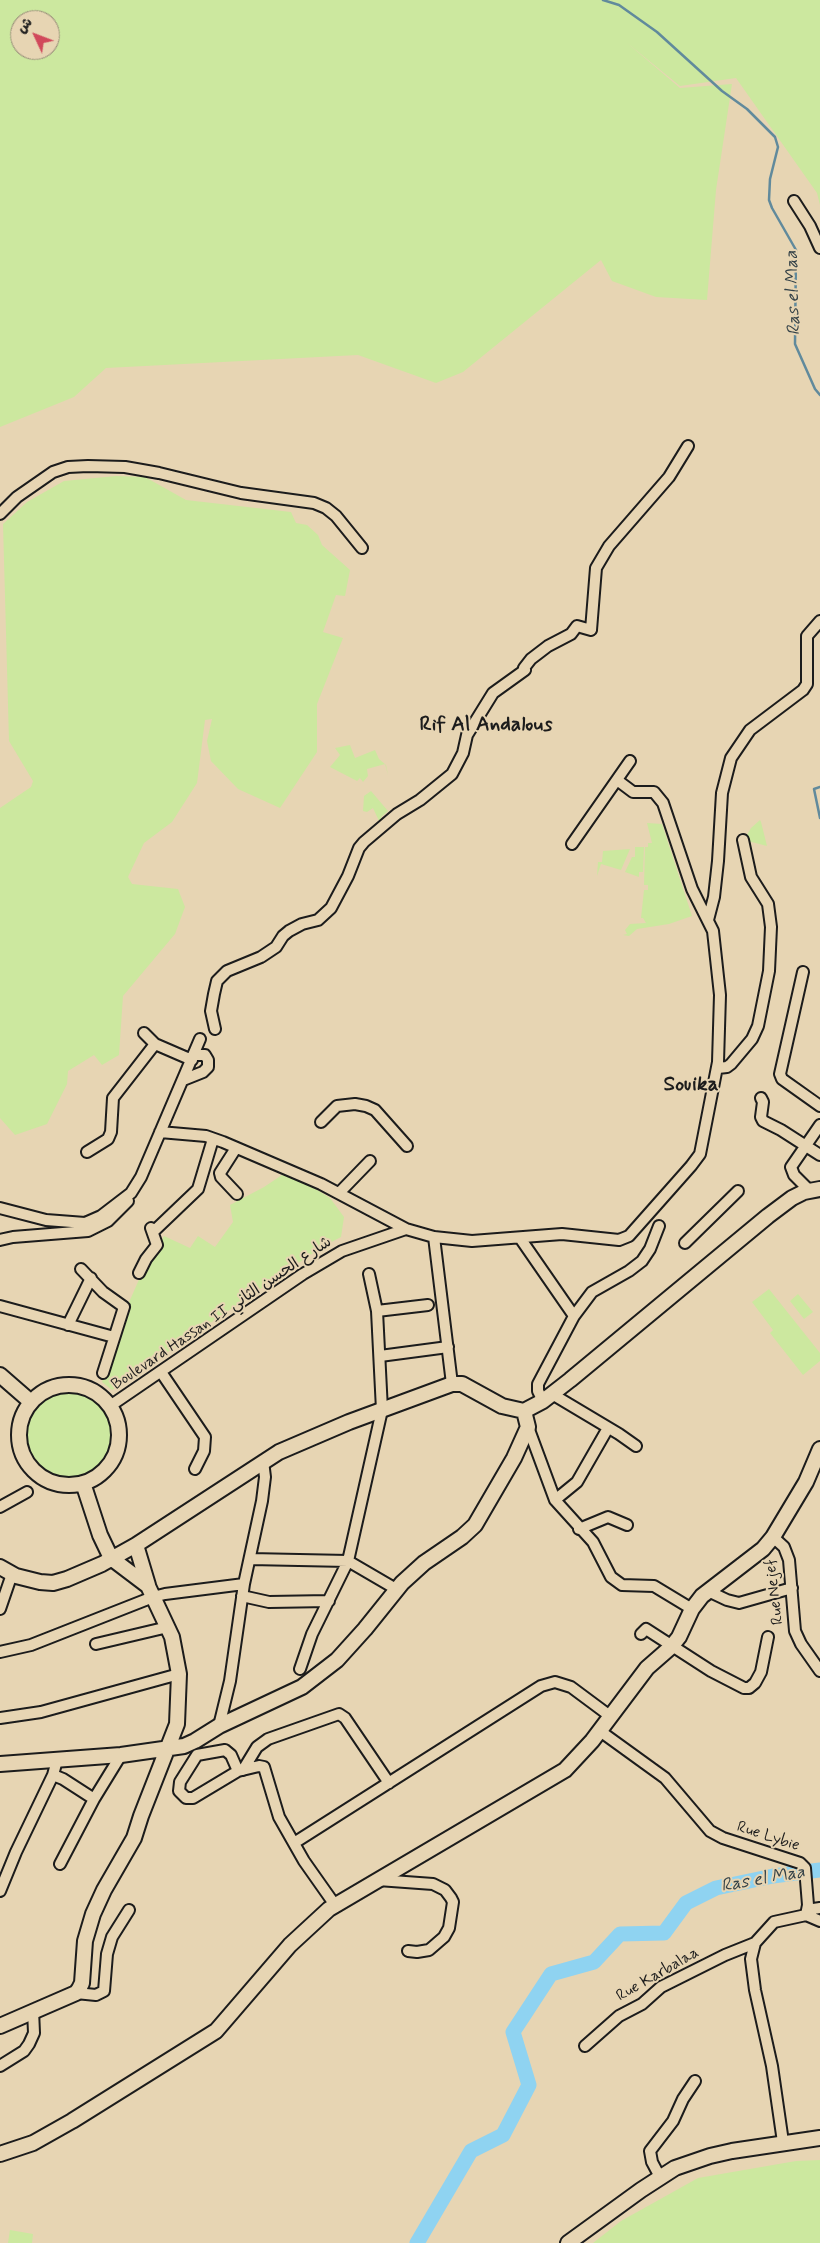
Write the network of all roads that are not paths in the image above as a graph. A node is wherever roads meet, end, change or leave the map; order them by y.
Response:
1 (794, 202) dead end
2 (820, 248) edge
3 (688, 446) dead end
4 (0, 514) edge
5 (362, 548) dead end
6 (820, 621) edge
7 (630, 761) dead end
8 (617, 780) junction
9 (743, 840) dead end
10 (572, 844) dead end
11 (708, 920) junction
12 (803, 972) dead end
13 (215, 1029) dead end
14 (144, 1033) dead end
15 (200, 1039) dead end
16 (155, 1044) junction
17 (193, 1058) junction
18 (718, 1068) junction
19 (183, 1080) junction
20 (761, 1098) dead end
21 (820, 1106) edge
22 (321, 1122) dead end
23 (820, 1125) edge
24 (160, 1132) junction
25 (213, 1138) junction
26 (806, 1145) junction
27 (408, 1146) dead end
28 (236, 1148) junction
29 (87, 1152) dead end
30 (820, 1155) edge
31 (370, 1161) dead end
32 (815, 1190) edge
33 (738, 1191) dead end
34 (131, 1193) junction
35 (339, 1193) junction
36 (237, 1194) dead end
37 (0, 1208) edge
38 (659, 1226) dead end
39 (406, 1229) junction
40 (434, 1237) junction
41 (520, 1238) junction
42 (0, 1240) edge
43 (685, 1243) dead end
44 (81, 1269) dead end
45 (140, 1273) dead end
46 (369, 1274) dead end
47 (91, 1278) junction
48 (428, 1305) dead end
49 (0, 1306) edge
50 (377, 1311) junction
51 (574, 1316) junction
52 (68, 1325) junction
53 (114, 1338) junction
54 (448, 1347) junction
55 (380, 1356) junction
56 (160, 1372) junction
57 (103, 1373) dead end
58 (0, 1375) edge
59 (452, 1384) junction
60 (547, 1398) junction
61 (31, 1402) junction
62 (110, 1406) junction
63 (382, 1410) junction
64 (524, 1410) junction
65 (528, 1427) junction
66 (608, 1428) junction
67 (636, 1446) dead end
68 (820, 1449) edge
69 (263, 1461) junction
70 (195, 1469) dead end
71 (83, 1483) junction
72 (27, 1492) dead end
73 (555, 1500) junction
74 (0, 1507) edge
75 (627, 1525) dead end
76 (578, 1528) junction
77 (774, 1537) junction
78 (136, 1545) junction
79 (111, 1558) junction
80 (250, 1559) junction
81 (348, 1561) junction
82 (6, 1571) edge
83 (244, 1584) junction
84 (792, 1588) junction
85 (396, 1589) junction
86 (708, 1591) junction
87 (151, 1592) junction
88 (242, 1596) junction
89 (329, 1601) junction
90 (0, 1609) edge
91 (692, 1609) junction
92 (168, 1627) junction
93 (641, 1634) dead end
94 (768, 1637) dead end
95 (96, 1644) dead end
96 (671, 1647) junction
97 (0, 1652) edge
98 (300, 1669) dead end
99 (820, 1671) edge
100 (179, 1674) junction
101 (610, 1716) junction
102 (0, 1718) edge
103 (219, 1726) junction
104 (600, 1731) junction
105 (167, 1748) junction
106 (121, 1755) junction
107 (57, 1760) junction
108 (0, 1764) edge
109 (241, 1770) junction
110 (53, 1776) junction
111 (389, 1783) junction
112 (94, 1799) junction
113 (294, 1843) junction
114 (60, 1864) dead end
115 (377, 1880) junction
116 (0, 1892) edge
117 (335, 1905) junction
118 (820, 1908) edge
119 (129, 1910) dead end
120 (807, 1910) junction
121 (820, 1921) edge
122 (755, 1943) junction
123 (408, 1951) dead end
124 (76, 1993) junction
125 (34, 2010) junction
126 (0, 2026) edge
127 (585, 2046) dead end
128 (0, 2066) edge
129 (695, 2081) dead end
130 (820, 2138) edge
131 (783, 2142) junction
132 (1, 2154) edge
133 (660, 2177) junction
134 (568, 2243) edge

1 - 2 street
3 - 13 street
4 - 5 street
6 - 11 street
7 - 8 street
8 - 10 street
8 - 11 street
9 - 18 street
11 - 18 street
12 - 21 street
14 - 16 street
15 - 17 street
16 - 17 street
16 - 29 street
17 - 19 street
17 - 19 street
18 - 41 street
19 - 24 street
20 - 26 street
22 - 27 street
23 - 26 street
24 - 25 street
24 - 34 street
25 - 28 street
25 - 45 street
26 - 30 street
26 - 32 street
28 - 35 street
28 - 36 street
31 - 35 street
32 - 60 street
33 - 43 street
34 - 37 street
34 - 42 street
35 - 39 street
38 - 51 street
39 - 40 street
39 - 56 street, Boulevard Hassan II شارع الحسن الثاني
40 - 41 street
40 - 54 street
41 - 51 street
44 - 47 street
46 - 50 street
47 - 52 street
47 - 53 street
48 - 50 street
49 - 52 street
50 - 55 street
51 - 60 street
52 - 53 street
53 - 57 street
54 - 55 street
54 - 59 street
55 - 63 street
56 - 62 street, Boulevard Hassan II شارع الحسن الثاني
56 - 70 street
58 - 61 street
59 - 63 street
59 - 64 street
60 - 64 street
60 - 66 street
61 - 62 street
61 - 71 street
62 - 71 street
63 - 69 street
63 - 81 street
64 - 65 street
65 - 73 street
65 - 85 street
66 - 67 street
66 - 73 street
68 - 77 street
69 - 78 street
69 - 80 street
71 - 79 street
72 - 74 street
73 - 76 street
75 - 76 street
76 - 91 street
77 - 84 street, Rue Nejef
77 - 86 street
78 - 79 street
78 - 87 street
79 - 82 street
79 - 87 street
80 - 81 street
80 - 83 street
81 - 85 street
81 - 89 street
82 - 90 street
83 - 87 street
83 - 88 street
84 - 86 street
84 - 99 street, Rue Nejef
85 - 103 street
86 - 91 street
87 - 92 street
87 - 97 street
88 - 89 street
88 - 103 street
89 - 98 street
91 - 96 street
92 - 95 street
92 - 100 street
93 - 96 street
94 - 96 street
96 - 101 street
100 - 102 street
100 - 105 street
101 - 104 street
101 - 111 street
103 - 105 street
104 - 115 street
104 - 120 street, Rue Lybie
105 - 106 street
105 - 124 street
106 - 107 street
106 - 112 street
107 - 108 street
107 - 110 street
109 - 109 street
109 - 111 street
109 - 113 street
110 - 112 street
110 - 116 street
111 - 113 street
112 - 114 street
113 - 117 street
115 - 117 street
115 - 123 street
117 - 132 street
118 - 120 street
119 - 124 street
120 - 121 street
120 - 122 street
122 - 127 street, Rue Karbalaa
122 - 131 street
124 - 125 street
125 - 126 street
125 - 128 street
129 - 133 street
130 - 131 street
131 - 133 street
133 - 134 street

